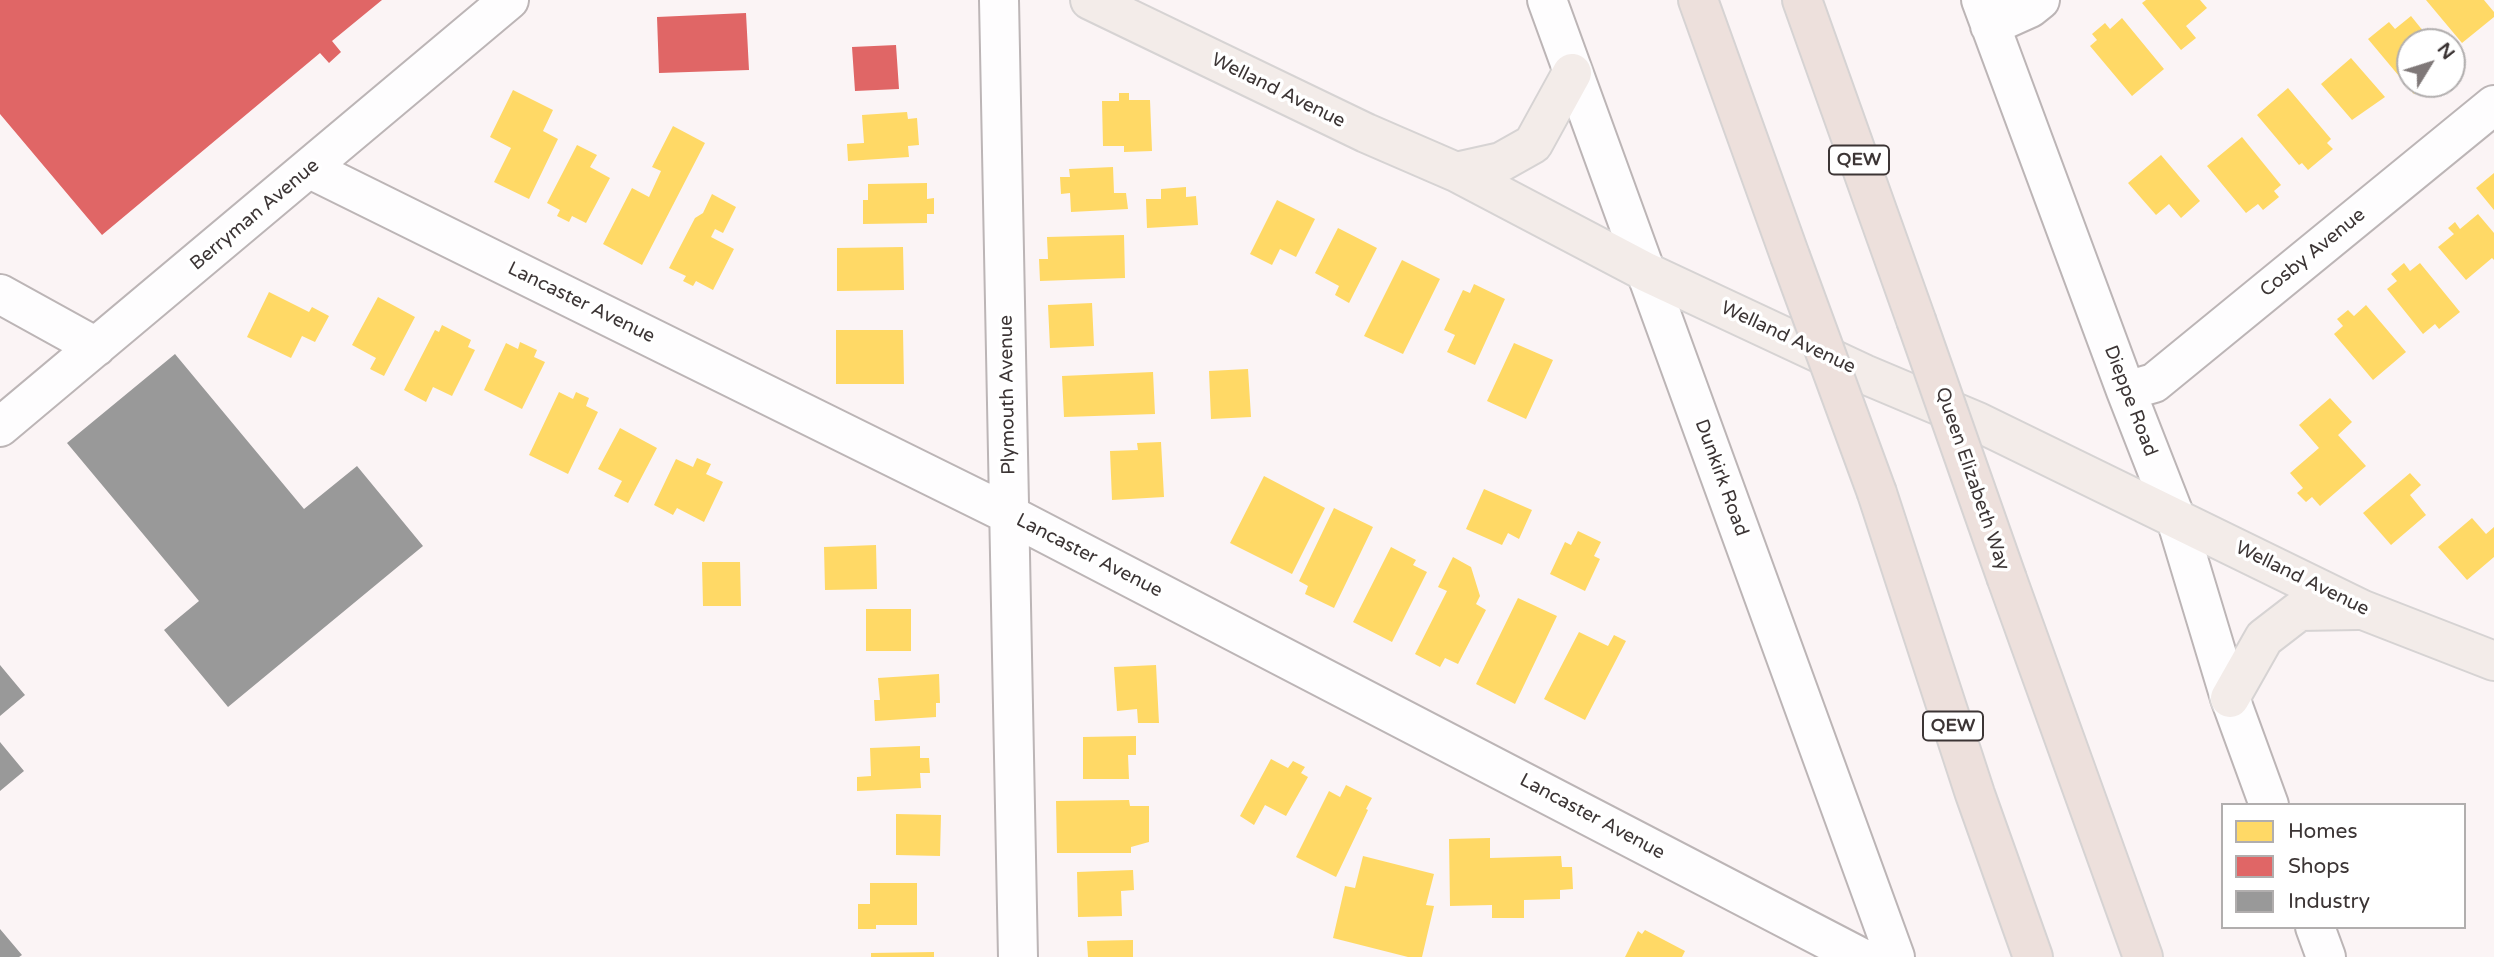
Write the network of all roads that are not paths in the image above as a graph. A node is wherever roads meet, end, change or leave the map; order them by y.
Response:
1 (509, 0) edge
2 (999, 0) edge
3 (1090, 0) edge
4 (1547, 0) edge
5 (1698, 0) edge
6 (1802, 0) edge
7 (2040, 0) edge
8 (1985, 13) edge
9 (1572, 73) junction
10 (2494, 105) edge
11 (310, 169) junction
12 (1456, 172) junction
13 (1646, 272) junction
14 (0, 294) edge
15 (96, 347) junction
16 (2126, 391) junction
17 (0, 427) edge
18 (1010, 514) junction
19 (2176, 519) junction
20 (2363, 610) junction
21 (2490, 654) edge
22 (2230, 698) junction
23 (2268, 803) edge
24 (2316, 929) edge
25 (1018, 957) edge
26 (1860, 957) edge
27 (1895, 957) edge
28 (2033, 957) edge
29 (2143, 957) edge
30 (2326, 957) edge

1 - 11 street, Berryman Avenue
2 - 18 street, Plymouth Avenue
3 - 12 main road, Welland Avenue
4 - 9 street, Dunkirk Road
5 - 28 highway, QEW, bridge
6 - 29 highway, Queen Elizabeth Way / QEW, bridge
7 - 8 street
8 - 16 street, Dieppe Road
9 - 12 main road
9 - 13 street, Dunkirk Road
10 - 16 street, Cosby Avenue
11 - 15 street, Berryman Avenue
11 - 18 street, Lancaster Avenue
12 - 13 main road, Welland Avenue
13 - 19 main road, Welland Avenue
13 - 27 street, Dunkirk Road
14 - 15 street
15 - 17 street, Berryman Avenue
16 - 19 street, Dieppe Road
18 - 25 street, Plymouth Avenue
18 - 26 street, Lancaster Avenue
19 - 20 main road, Welland Avenue
19 - 22 street, Dieppe Road
20 - 21 main road, Welland Avenue
20 - 22 main road
22 - 23 street, Dieppe Road
24 - 30 street

